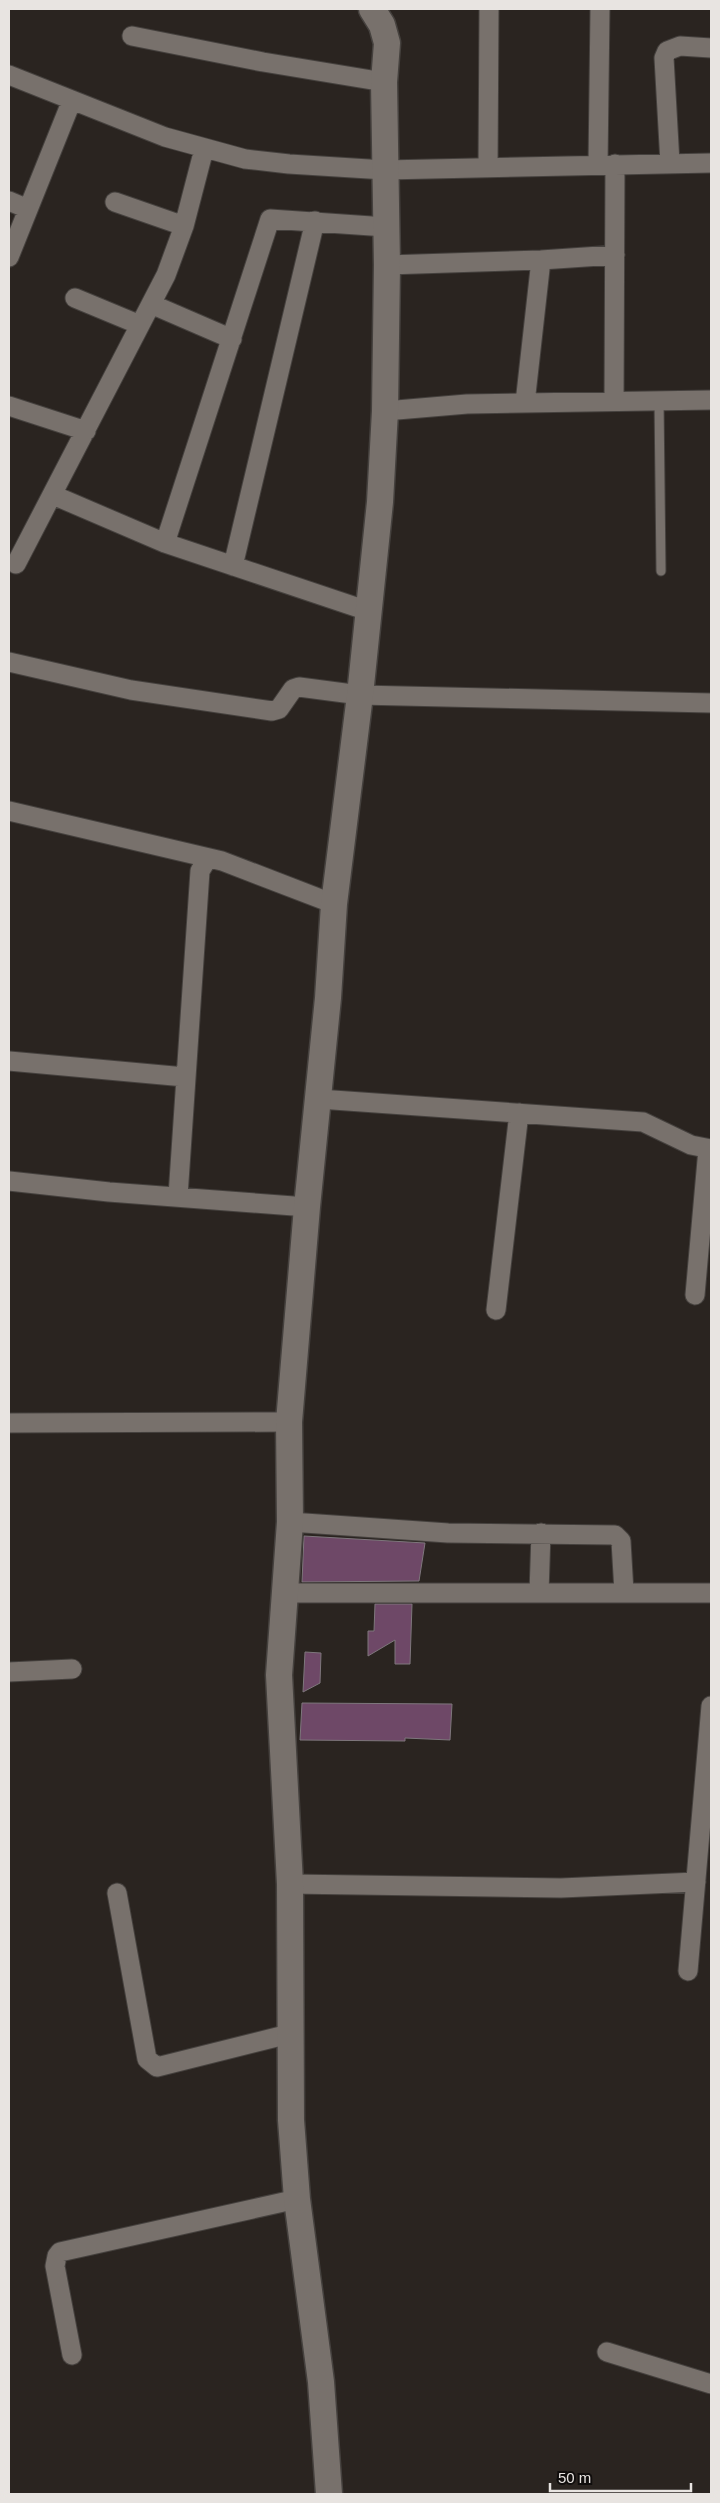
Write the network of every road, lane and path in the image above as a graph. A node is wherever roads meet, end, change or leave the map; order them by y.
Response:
1 (372, 9) edge
2 (489, 9) edge
3 (600, 9) edge
4 (132, 36) dead end
5 (711, 48) edge
6 (9, 75) edge
7 (384, 82) junction
8 (72, 100) junction
9 (204, 150) junction
10 (711, 162) edge
11 (670, 163) junction
12 (606, 165) junction
13 (488, 168) junction
14 (385, 170) junction
15 (9, 201) edge
16 (115, 202) dead end
17 (28, 209) junction
18 (314, 221) junction
19 (184, 226) junction
20 (386, 227) junction
21 (615, 254) junction
22 (9, 258) edge
23 (541, 260) junction
24 (387, 265) junction
25 (75, 298) dead end
26 (151, 304) junction
27 (140, 325) junction
28 (232, 339) junction
29 (711, 400) edge
30 (614, 401) junction
31 (659, 401) junction
32 (525, 403) junction
33 (9, 406) edge
34 (385, 411) junction
35 (86, 431) junction
36 (53, 495) junction
37 (165, 543) junction
38 (16, 564) dead end
39 (234, 566) junction
40 (661, 570) dead end
41 (368, 611) junction
42 (9, 662) edge
43 (360, 695) junction
44 (711, 703) edge
45 (9, 811) edge
46 (208, 858) junction
47 (334, 904) junction
48 (9, 1061) edge
49 (185, 1077) junction
50 (318, 1100) junction
51 (519, 1113) junction
52 (710, 1149) edge
53 (9, 1181) edge
54 (178, 1196) junction
55 (307, 1206) junction
56 (694, 1295) dead end
57 (496, 1310) dead end
58 (289, 1422) junction
59 (9, 1423) edge
60 (290, 1522) junction
61 (541, 1533) junction
62 (624, 1592) junction
63 (284, 1593) junction
64 (539, 1593) junction
65 (711, 1593) edge
66 (72, 1669) dead end
67 (9, 1672) edge
68 (711, 1706) edge
69 (696, 1882) junction
70 (290, 1884) junction
71 (118, 1893) dead end
72 (688, 1971) dead end
73 (289, 2034) junction
74 (297, 2199) junction
75 (607, 2352) dead end
76 (72, 2355) dead end
77 (711, 2384) edge
78 (329, 2494) edge

1 - 7 street
2 - 13 street
3 - 12 street
4 - 7 street
5 - 11 street
6 - 8 street
7 - 14 street
8 - 9 street
8 - 17 street
9 - 14 street
9 - 19 street
10 - 11 street
11 - 12 street
12 - 13 street
12 - 21 street
13 - 14 street
14 - 20 street
15 - 17 street
16 - 19 street
17 - 22 street
18 - 20 street
18 - 28 street
18 - 39 street
19 - 26 street
20 - 24 street
21 - 23 street
21 - 30 street
23 - 24 street
23 - 32 street
24 - 34 street
25 - 27 street
26 - 27 street
26 - 28 street
27 - 35 street
28 - 37 street
29 - 31 street
30 - 31 street
30 - 32 street
31 - 40 lane
32 - 34 street
33 - 35 street
34 - 41 street
35 - 36 street
36 - 37 street
36 - 38 street
37 - 39 street
39 - 41 street
41 - 43 street
42 - 43 street
43 - 44 street
43 - 47 street
45 - 46 street
46 - 47 street
46 - 49 street
47 - 50 street
48 - 49 street
49 - 54 street
50 - 51 street
50 - 55 street
51 - 52 street
51 - 57 street
52 - 56 street
53 - 54 street
54 - 55 street
55 - 58 street
58 - 59 street
58 - 60 street
60 - 61 street
60 - 63 street
61 - 62 street
61 - 64 street
62 - 64 street
62 - 65 street
63 - 64 street
63 - 70 street
66 - 67 street
68 - 69 street
69 - 70 street
69 - 72 street
70 - 73 street
71 - 73 street
73 - 74 street
74 - 76 street
74 - 78 street
75 - 77 street

